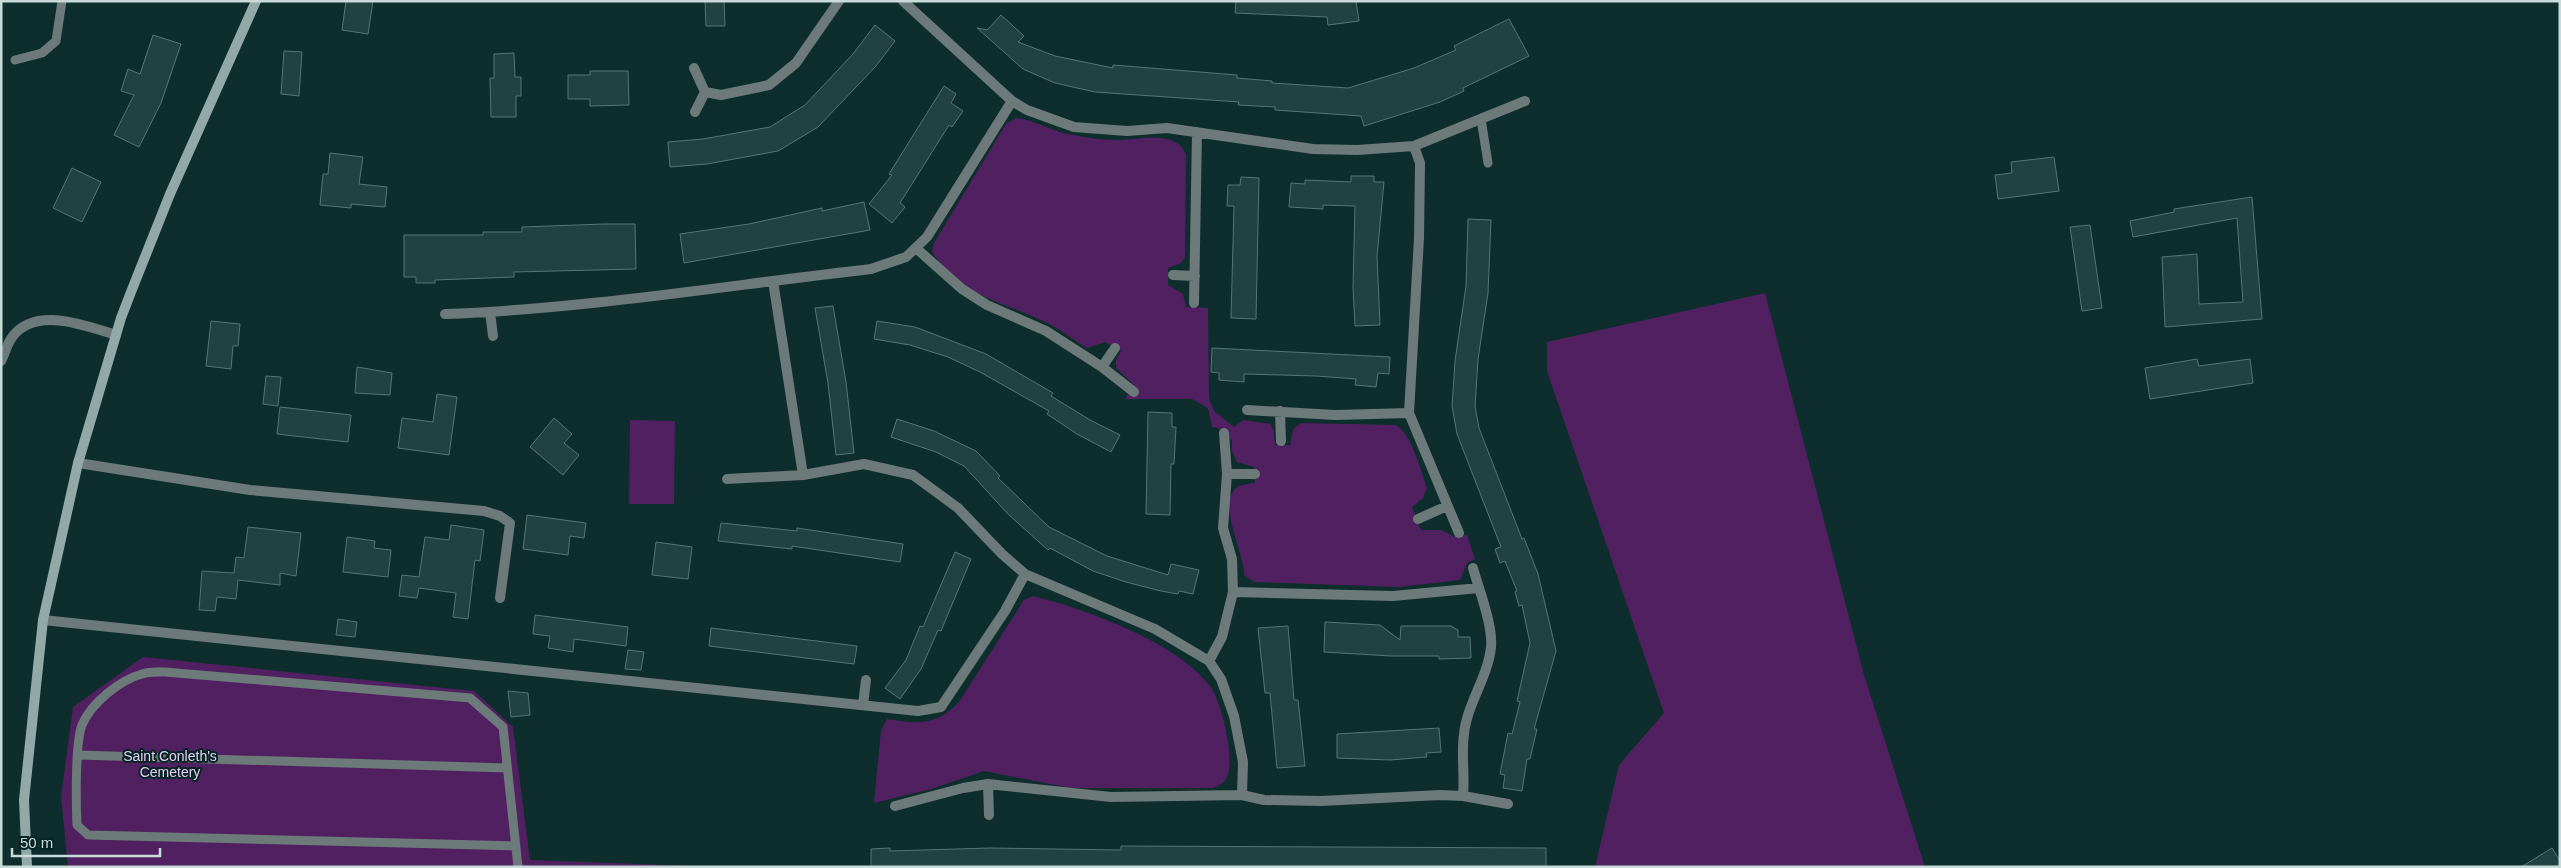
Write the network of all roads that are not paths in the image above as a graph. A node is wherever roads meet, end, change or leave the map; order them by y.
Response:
1 (62, 1) edge
2 (256, 1) edge
3 (839, 1) edge
4 (903, 1) edge
5 (15, 60) dead end
6 (694, 68) dead end
7 (705, 92) junction
8 (1012, 100) junction
9 (1525, 101) dead end
10 (695, 112) dead end
11 (1481, 119) junction
12 (1197, 132) junction
13 (1414, 146) junction
14 (1488, 163) dead end
15 (916, 249) junction
16 (1173, 275) dead end
17 (1195, 276) junction
18 (773, 281) junction
19 (1194, 303) dead end
20 (490, 312) junction
21 (445, 314) dead end
22 (116, 335) junction
23 (493, 336) dead end
24 (1115, 348) dead end
25 (1, 361) edge
26 (1102, 367) junction
27 (1134, 392) dead end
28 (1246, 410) dead end
29 (1280, 412) junction
30 (1409, 414) junction
31 (1224, 433) dead end
32 (1281, 441) dead end
33 (78, 464) junction
34 (803, 474) junction
35 (1227, 474) junction
36 (1255, 474) dead end
37 (727, 479) dead end
38 (1447, 506) junction
39 (1418, 519) dead end
40 (1459, 533) dead end
41 (1473, 568) dead end
42 (1024, 574) junction
43 (1479, 588) junction
44 (1233, 592) junction
45 (500, 598) dead end
46 (43, 620) junction
47 (1209, 661) junction
48 (866, 680) dead end
49 (863, 705) junction
50 (78, 755) junction
51 (507, 768) junction
52 (988, 784) junction
53 (1242, 795) junction
54 (1463, 796) junction
55 (1508, 804) dead end
56 (895, 806) dead end
57 (989, 815) dead end
58 (516, 846) junction
59 (27, 867) edge
60 (518, 867) edge

1 - 5 lane
2 - 22 main road
3 - 7 street
4 - 8 street
6 - 7 street
7 - 10 street
8 - 12 street
8 - 15 street
9 - 11 street
11 - 13 street
11 - 14 lane
12 - 13 street
12 - 17 street
13 - 30 street
15 - 18 street
15 - 26 street
16 - 17 street
17 - 19 street
18 - 20 street
18 - 34 street
20 - 21 street
20 - 23 street
22 - 25 street
22 - 33 main road
24 - 26 street
26 - 27 street
28 - 29 street
29 - 30 street
29 - 32 street
30 - 38 street
31 - 35 street
33 - 45 street
33 - 46 main road
34 - 37 street
34 - 42 street
35 - 36 street
35 - 44 street
38 - 39 street
38 - 40 street
41 - 43 street
42 - 47 street
42 - 49 street
43 - 44 street
43 - 54 street
44 - 47 street
46 - 49 street
46 - 59 main road
47 - 53 street
48 - 49 street
50 - 51 lane
50 - 51 lane
50 - 58 lane
51 - 58 lane
52 - 53 street
52 - 56 street
52 - 57 street
53 - 54 street
54 - 55 street
58 - 60 lane

